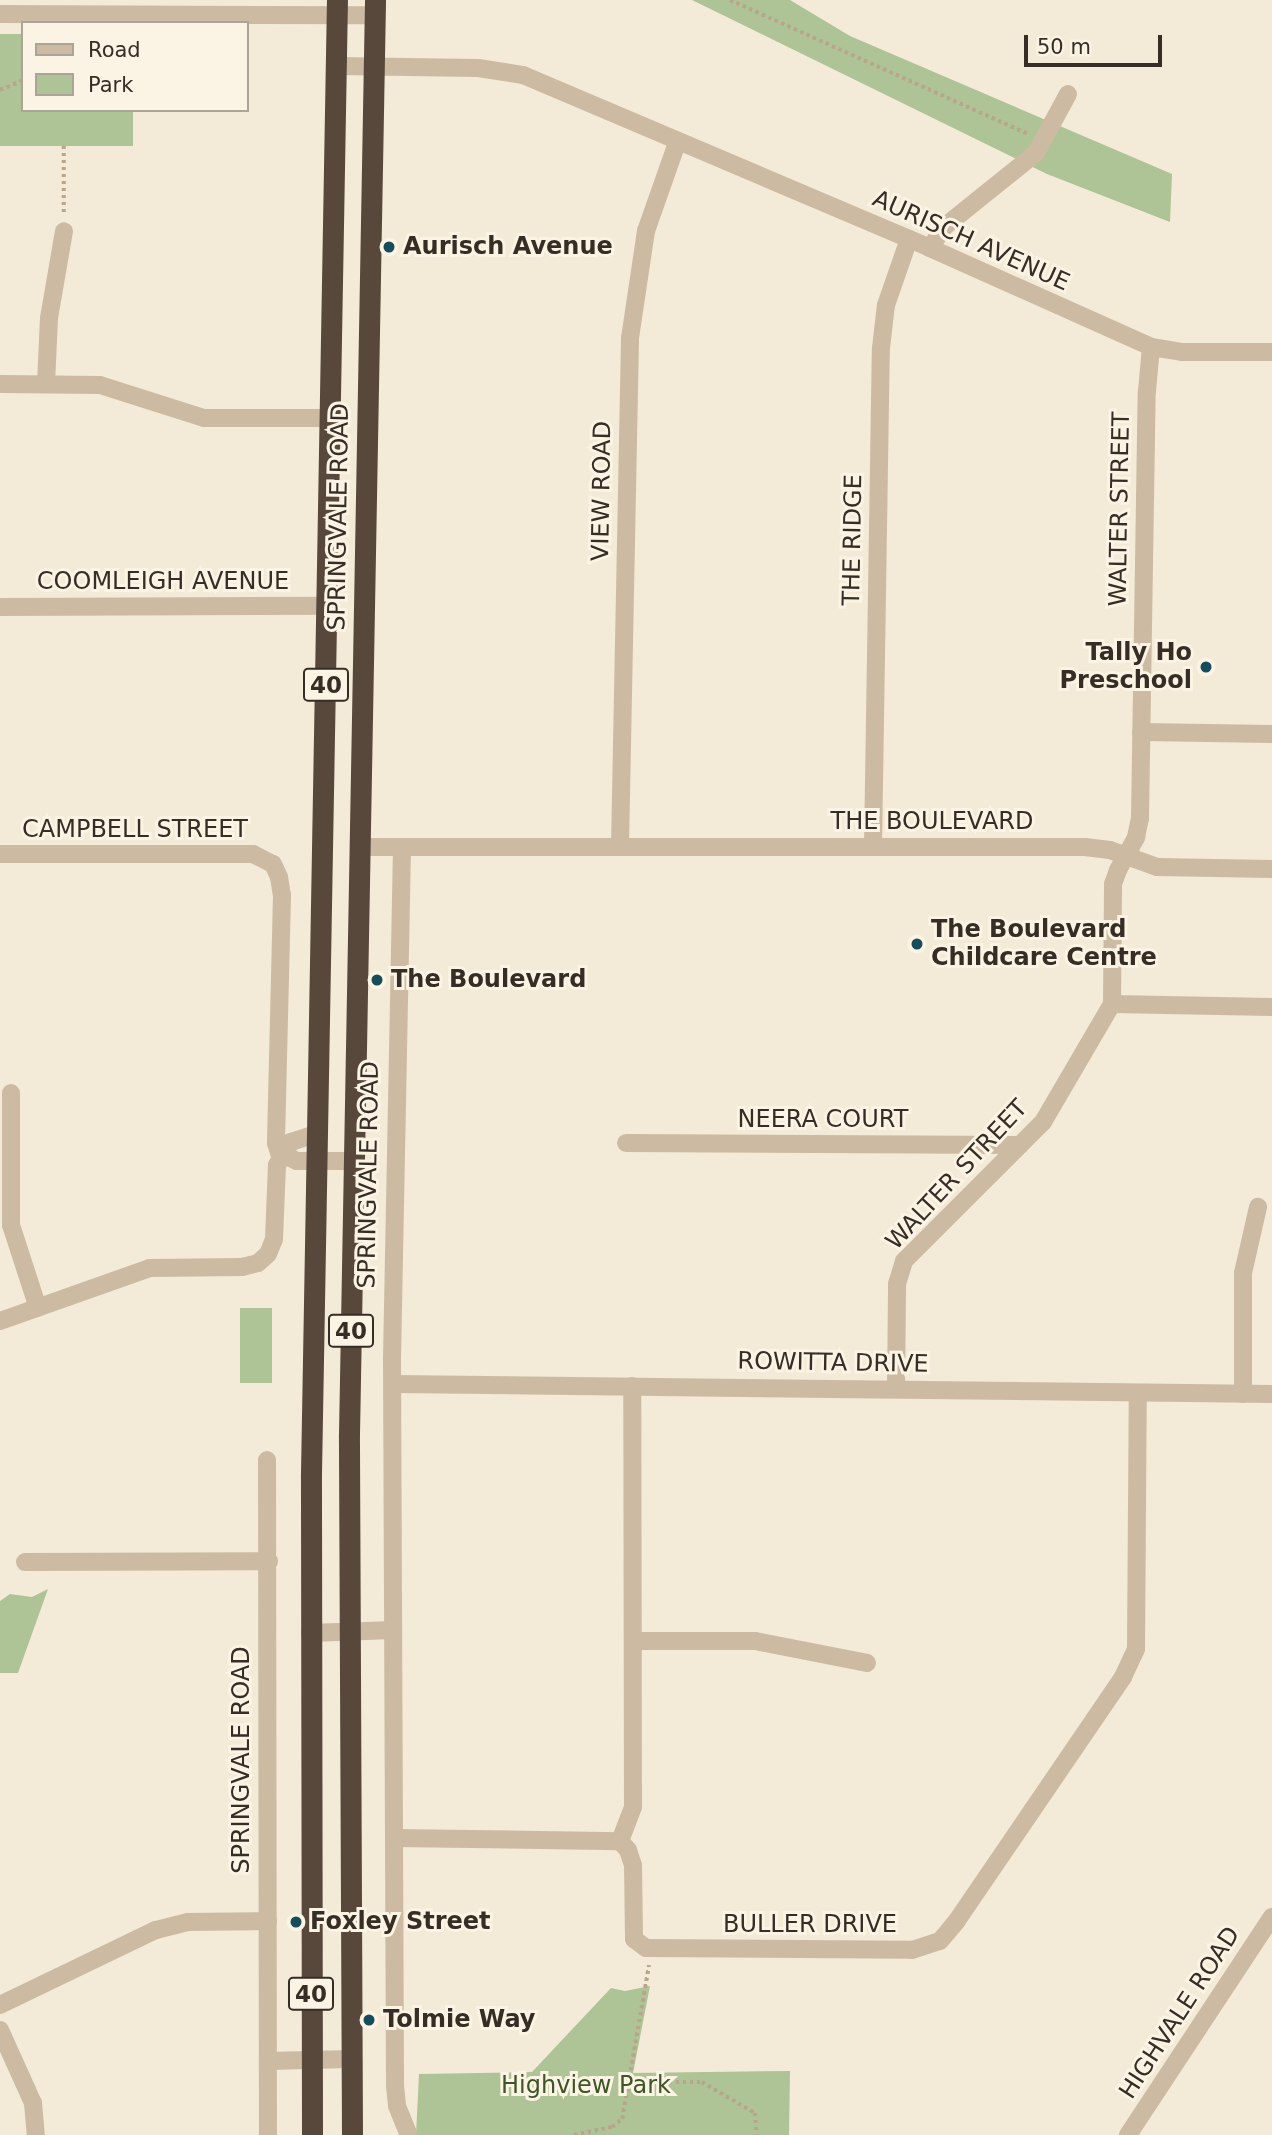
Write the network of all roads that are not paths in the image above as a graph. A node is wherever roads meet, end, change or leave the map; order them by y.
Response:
1 (337, 7) edge
2 (375, 7) edge
3 (0, 14) edge
4 (336, 66) junction
5 (373, 66) junction
6 (1068, 94) dead end
7 (677, 143) junction
8 (64, 231) road end
9 (909, 239) junction
10 (930, 248) junction
11 (1151, 347) junction
12 (1272, 352) edge
13 (0, 384) edge
14 (46, 384) junction
15 (330, 418) junction
16 (327, 606) junction
17 (0, 607) edge
18 (1141, 732) junction
19 (1272, 734) edge
20 (621, 846) junction
21 (873, 846) junction
22 (360, 847) junction
23 (402, 847) junction
24 (0, 854) edge
25 (1126, 855) junction
26 (1272, 870) edge
27 (1112, 1004) junction
28 (1272, 1007) edge
29 (11, 1093) dead end
30 (318, 1133) junction
31 (626, 1143) dead end
32 (1020, 1145) junction
33 (283, 1157) junction
34 (317, 1161) junction
35 (354, 1161) junction
36 (1258, 1207) dead end
37 (38, 1308) junction
38 (0, 1321) edge
39 (393, 1384) junction
40 (632, 1386) junction
41 (896, 1388) junction
42 (1138, 1394) junction
43 (1243, 1394) junction
44 (1272, 1394) edge
45 (267, 1460) dead end
46 (269, 1561) junction
47 (25, 1562) dead end
48 (393, 1630) junction
49 (349, 1631) junction
50 (310, 1633) junction
51 (633, 1641) junction
52 (867, 1663) dead end
53 (394, 1838) junction
54 (620, 1841) junction
55 (1272, 1917) edge
56 (268, 1922) junction
57 (0, 2005) edge
58 (0, 2030) edge
59 (351, 2059) junction
60 (311, 2060) junction
61 (268, 2061) junction
62 (36, 2135) edge
63 (268, 2135) edge
64 (312, 2135) edge
65 (352, 2135) edge
66 (409, 2135) edge
67 (1128, 2135) edge

1 - 2 street
1 - 3 street
1 - 4 highway, SPRINGVALE ROAD / 40
2 - 5 highway, SPRINGVALE ROAD / 40
4 - 5 street, AURISCH AVENUE
4 - 15 highway, SPRINGVALE ROAD / 40
5 - 7 street, AURISCH AVENUE
5 - 22 highway, SPRINGVALE ROAD / 40
6 - 10 street
7 - 9 street, AURISCH AVENUE
7 - 20 street, VIEW ROAD
8 - 14 street
9 - 10 street, AURISCH AVENUE
9 - 21 street, THE RIDGE
10 - 11 street, AURISCH AVENUE
11 - 12 street, AURISCH AVENUE
11 - 18 street, WALTER STREET
13 - 14 street
14 - 15 street
15 - 16 highway, SPRINGVALE ROAD / 40
16 - 17 street, COOMLEIGH AVENUE
16 - 30 highway, SPRINGVALE ROAD / 40
18 - 19 street
18 - 25 street, WALTER STREET
20 - 21 street, THE BOULEVARD
20 - 23 street, THE BOULEVARD
21 - 25 street, THE BOULEVARD
22 - 23 street, THE BOULEVARD
22 - 35 highway, SPRINGVALE ROAD / 40
23 - 39 street, SPRINGVALE ROAD
24 - 33 street, CAMPBELL STREET
25 - 26 street, THE BOULEVARD
25 - 27 street, WALTER STREET
27 - 28 street
27 - 32 street, WALTER STREET
29 - 37 street
30 - 33 street
30 - 34 highway, SPRINGVALE ROAD / 40
31 - 32 street, NEERA COURT
32 - 41 street, WALTER STREET
33 - 34 street, SPRINGVALE ROAD
33 - 37 street
34 - 35 street, SPRINGVALE ROAD
34 - 50 highway, SPRINGVALE ROAD / 40
35 - 49 highway, SPRINGVALE ROAD / 40
36 - 43 street
37 - 38 street
39 - 40 street, ROWITTA DRIVE
39 - 48 street, SPRINGVALE ROAD
40 - 41 street, ROWITTA DRIVE
40 - 51 street
41 - 42 street, ROWITTA DRIVE
42 - 43 street, ROWITTA DRIVE
42 - 54 street, BULLER DRIVE
43 - 44 street, ROWITTA DRIVE
45 - 46 street, SPRINGVALE ROAD
46 - 47 street
46 - 56 street, SPRINGVALE ROAD
48 - 49 street
48 - 53 street, SPRINGVALE ROAD
49 - 50 street
49 - 59 highway, SPRINGVALE ROAD / 40
50 - 60 highway, SPRINGVALE ROAD / 40
51 - 52 street
51 - 54 street
53 - 54 street
53 - 66 street, SPRINGVALE ROAD
55 - 67 street, HIGHVALE ROAD
56 - 57 street
56 - 61 street, SPRINGVALE ROAD
58 - 62 street
59 - 60 street
59 - 65 highway, SPRINGVALE ROAD / 40
60 - 61 street
60 - 64 highway, SPRINGVALE ROAD / 40
61 - 63 street, SPRINGVALE ROAD

